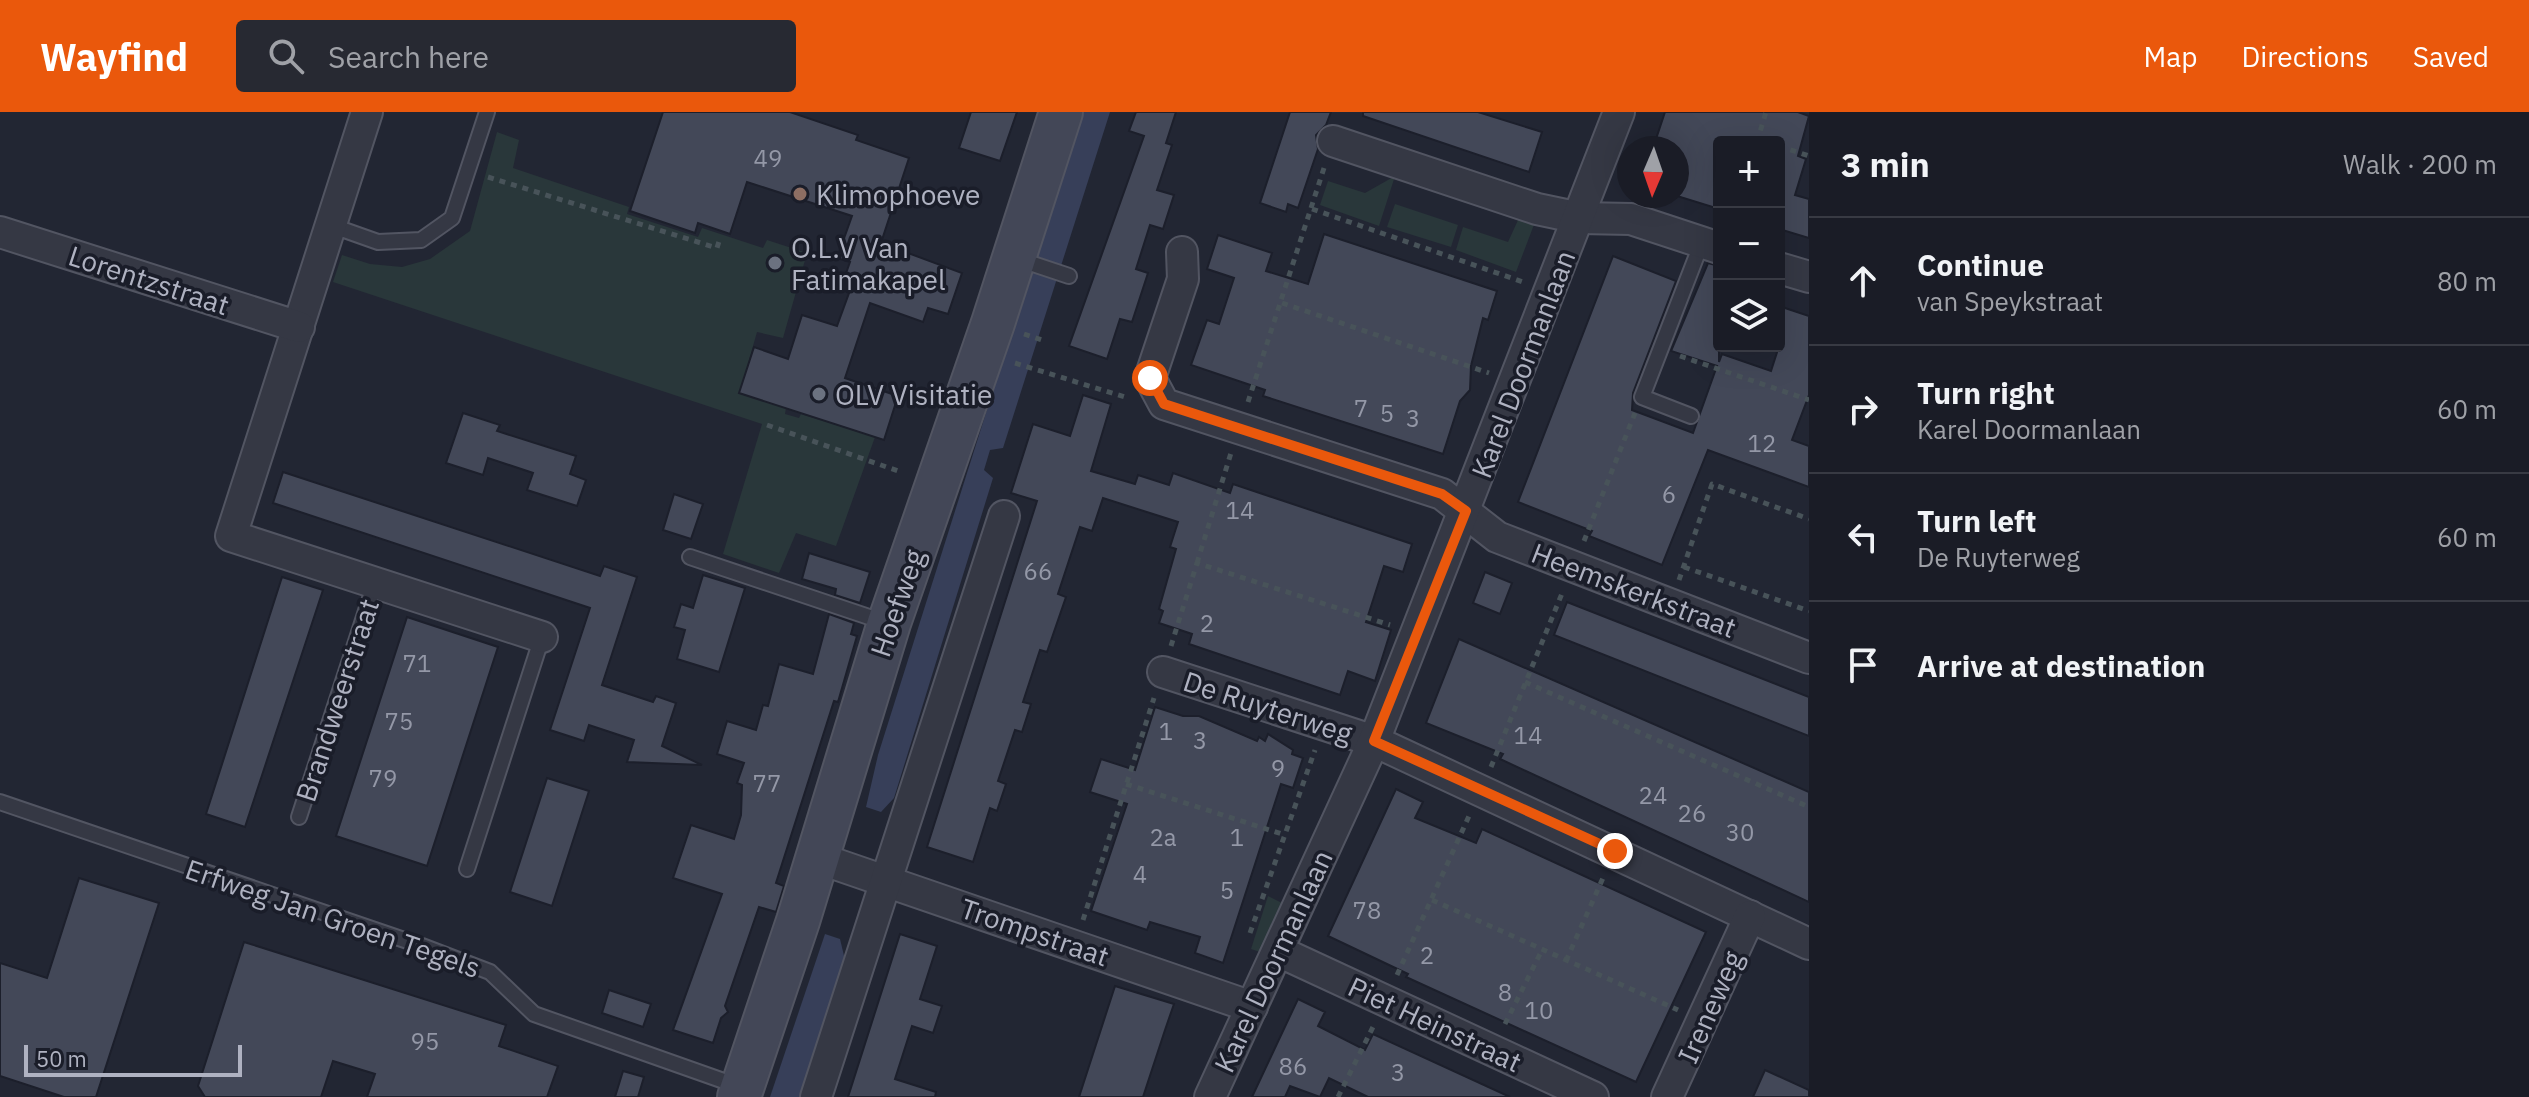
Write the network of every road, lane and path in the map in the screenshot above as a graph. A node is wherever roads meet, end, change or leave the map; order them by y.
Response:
1 (367, 112) edge
2 (487, 112) edge
3 (1061, 112) edge
4 (1619, 112) edge
5 (1766, 112) edge
6 (1759, 136) edge
7 (1333, 141) joint
8 (1785, 148) edge
9 (1809, 156) edge
10 (468, 171) junction
11 (1312, 209) junction
12 (1580, 218) junction
13 (329, 225) junction
14 (0, 232) edge
15 (720, 238) dead end
16 (1710, 245) edge
17 (1182, 252) dead end
18 (1020, 260) junction
19 (1785, 270) edge
20 (1069, 276) dead end
21 (1809, 277) edge
22 (1551, 292) junction
23 (1282, 303) junction
24 (299, 327) junction
25 (1661, 349) junction
26 (1033, 369) dead end
27 (1516, 382) junction
28 (1642, 397) junction
29 (1135, 400) dead end
30 (1809, 400) edge
31 (1691, 416) dead end
32 (767, 425) dead end
33 (1238, 428) junction
34 (898, 471) dead end
35 (1466, 511) junction
36 (1004, 516) dead end
37 (1809, 519) edge
38 (690, 557) dead end
39 (1197, 563) dead end
40 (1574, 564) junction
41 (1684, 567) junction
42 (375, 583) junction
43 (1671, 603) junction
44 (1809, 611) edge
45 (889, 623) junction
46 (542, 637) joint
47 (1809, 658) edge
48 (1163, 672) dead end
49 (1525, 682) junction
50 (1324, 725) junction
51 (1374, 741) junction
52 (1126, 784) dead end
53 (1481, 790) junction
54 (0, 802) edge
55 (1809, 807) edge
56 (299, 817) dead end
57 (1285, 835) junction
58 (1615, 851) junction
59 (818, 858) junction
60 (467, 869) dead end
61 (888, 881) junction
62 (1432, 900) junction
63 (1750, 916) junction
64 (1248, 939) dead end
65 (1809, 944) edge
66 (1542, 950) junction
67 (1278, 951) junction
68 (1566, 961) junction
69 (1385, 1002) junction
70 (1252, 1007) junction
71 (1704, 1021) junction
72 (1492, 1051) junction
73 (741, 1092) edge
74 (816, 1097) edge
75 (1210, 1097) edge
76 (1338, 1097) edge
77 (1593, 1097) edge
78 (1667, 1097) edge

1 - 13 street
2 - 10 lane
3 - 18 street, Hoefweg
4 - 12 street, Karel Doormanlaan
5 - 6 path
7 - 11 path
7 - 12 street
8 - 9 path
10 - 13 lane
10 - 15 path
11 - 22 path
11 - 23 path
12 - 16 street
12 - 22 street, Karel Doormanlaan
13 - 24 street
14 - 24 street, Lorentzstraat
16 - 25 lane
17 - 33 street, Heemskerkstraat
18 - 20 lane
18 - 45 street, Hoefweg
19 - 21 street
22 - 27 street, Karel Doormanlaan
23 - 27 path
23 - 33 path
24 - 42 street, Brandweerstraat
25 - 28 lane
25 - 30 path
26 - 29 path
27 - 35 street, Karel Doormanlaan
28 - 31 lane
28 - 40 path
32 - 34 path
33 - 35 street, Heemskerkstraat
33 - 39 path
35 - 40 street, Heemskerkstraat
35 - 51 street, Karel Doormanlaan
36 - 61 street
37 - 41 path
38 - 45 lane
40 - 43 street, Heemskerkstraat
40 - 49 path
41 - 43 path
41 - 44 path
42 - 46 street, Brandweerstraat
42 - 56 lane, Brandweerstraat
43 - 47 street, Heemskerkstraat
45 - 59 street, Hoefweg
46 - 60 lane, Brandweerstraat
48 - 50 street, De Ruyterweg
49 - 53 path
49 - 55 path
50 - 51 street, De Ruyterweg
50 - 57 path
51 - 53 street, De Ruyterweg
51 - 67 street, Karel Doormanlaan
52 - 57 path
53 - 58 street, De Ruyterweg
53 - 62 path
54 - 73 lane, Erfweg Jan Groen Tegels
57 - 64 path
58 - 63 street, De Ruyterweg
58 - 68 path
59 - 61 street, Trompstraat
59 - 73 street, Hoefweg
61 - 70 street, Trompstraat
61 - 74 street
62 - 66 path
62 - 69 path
63 - 65 street, De Ruyterweg
63 - 71 street, Ireneweg
66 - 68 path
66 - 72 path
67 - 69 street, Piet Heinstraat
67 - 70 street, Karel Doormanlaan
68 - 71 path
69 - 72 street, Piet Heinstraat
69 - 76 path
70 - 75 street, Karel Doormanlaan
71 - 78 street, Ireneweg
72 - 77 street, Piet Heinstraat

